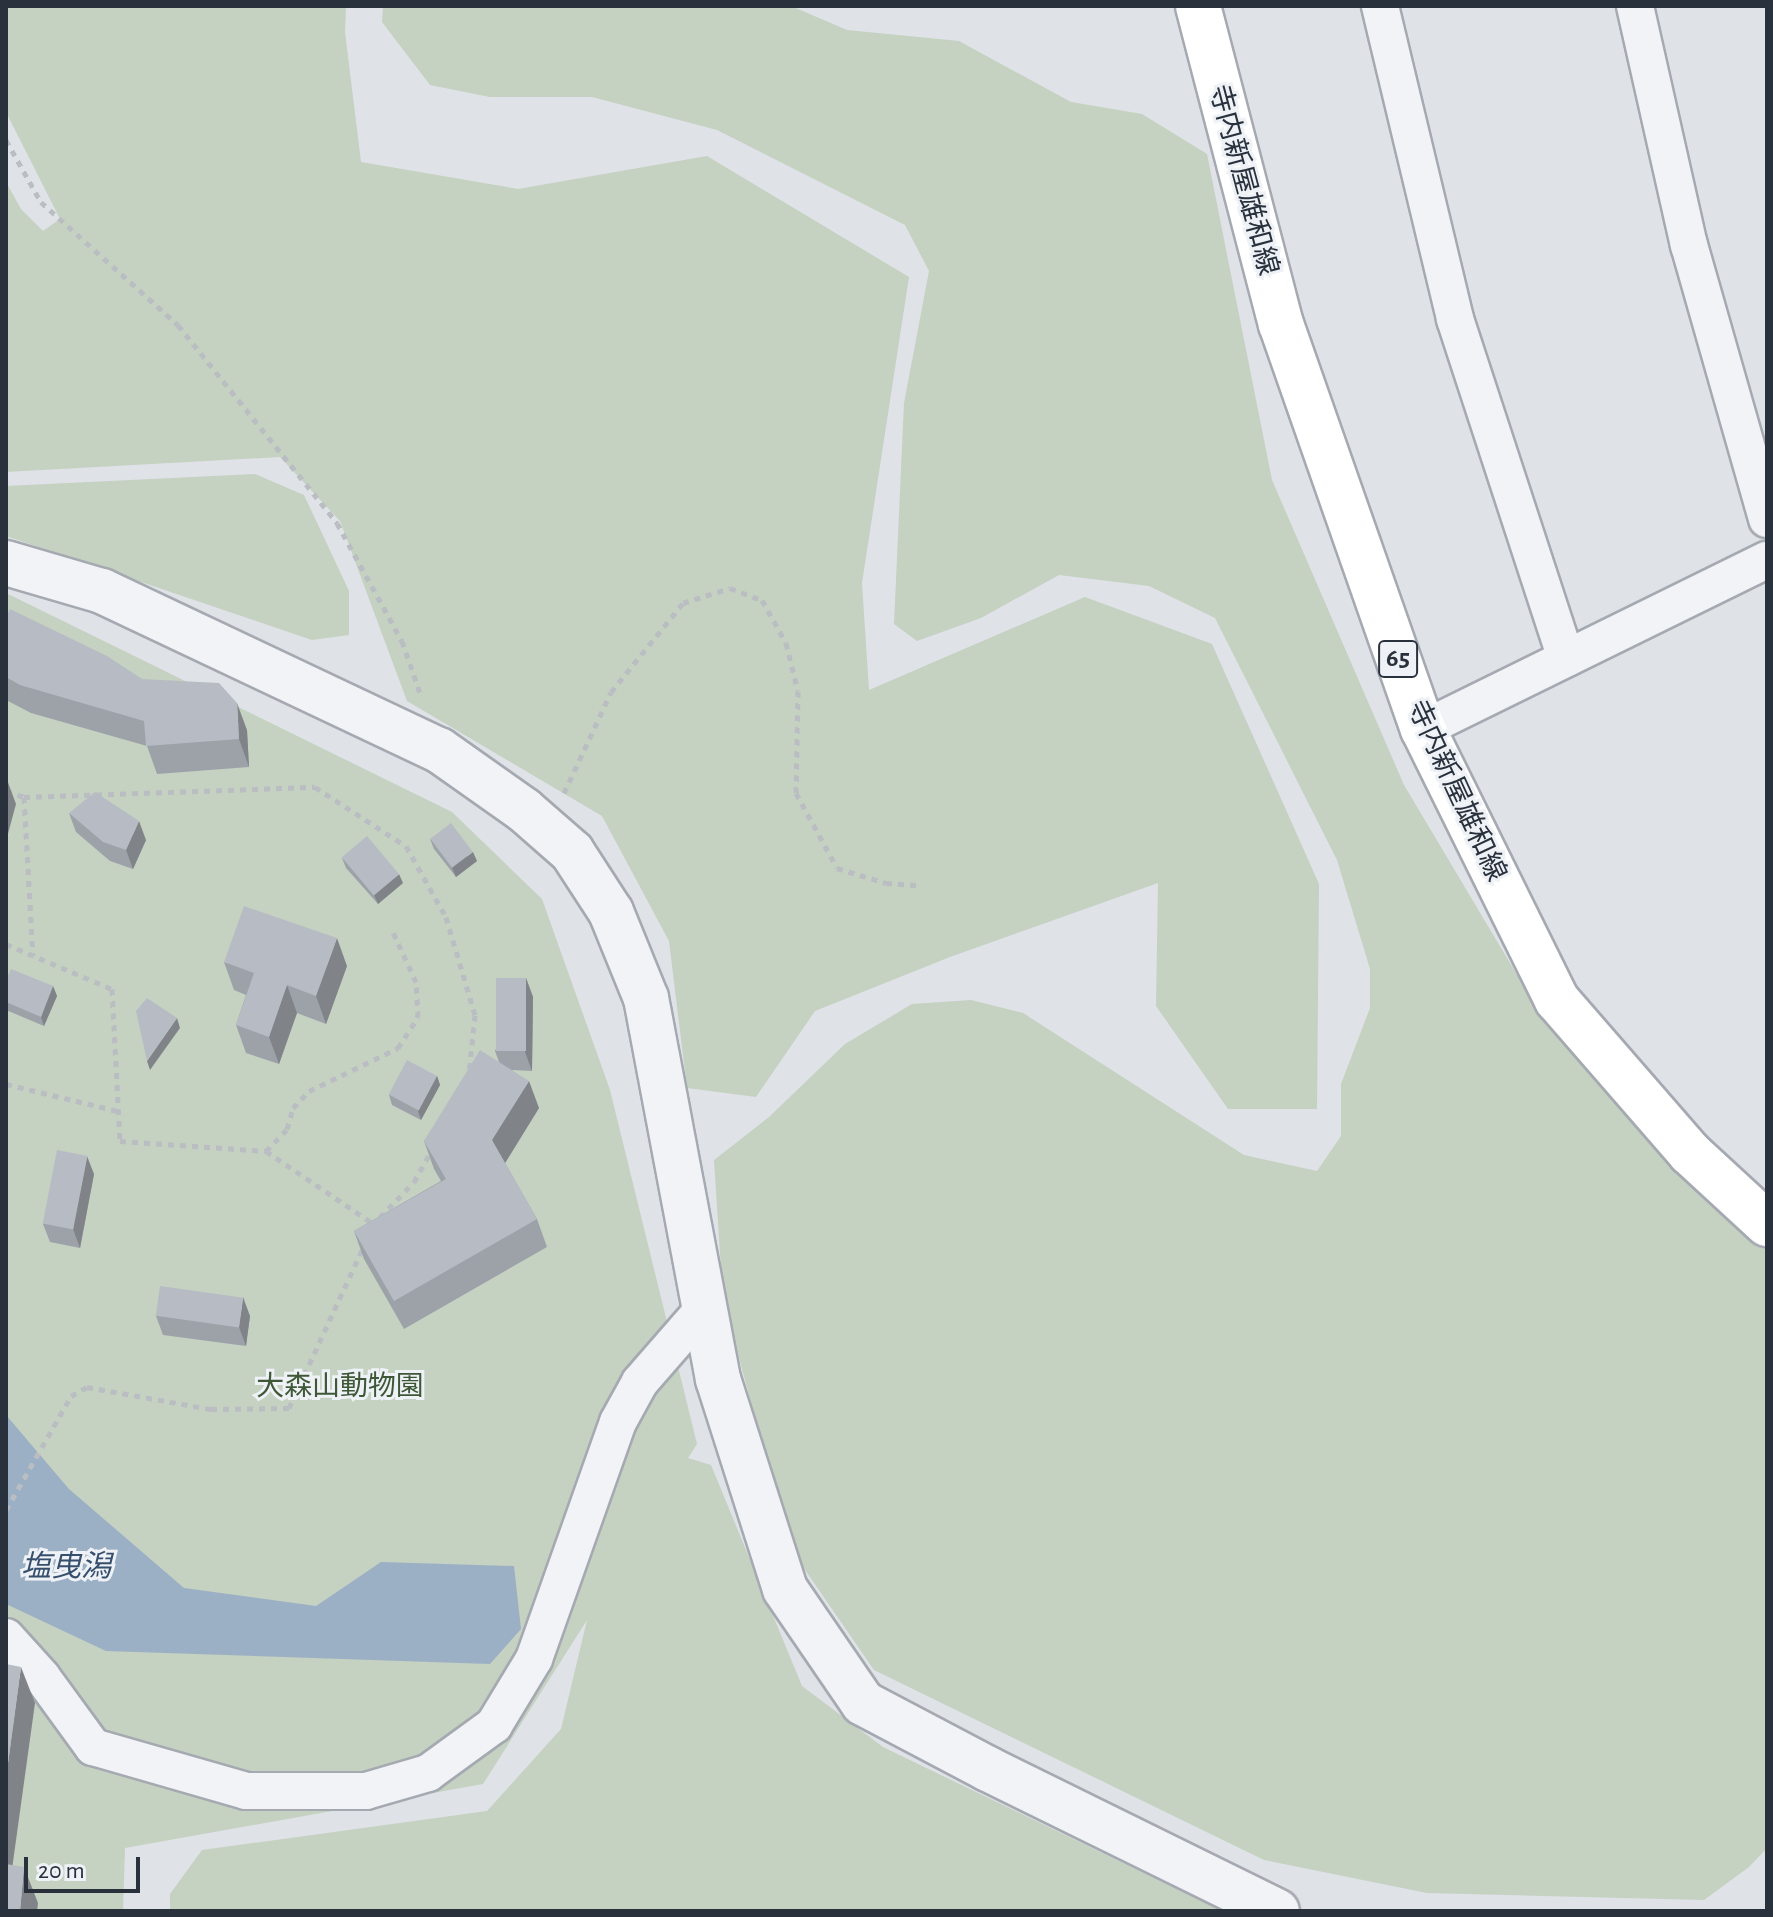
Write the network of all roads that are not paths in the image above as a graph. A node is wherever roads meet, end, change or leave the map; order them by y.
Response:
1 (1198, 6) edge
2 (1380, 6) edge
3 (1635, 6) edge
4 (1767, 519) edge
5 (1767, 560) edge
6 (6, 563) edge
7 (1566, 658) junction
8 (1423, 729) junction
9 (1767, 1224) edge
10 (707, 1305) junction
11 (6, 1637) edge
12 (1277, 1911) edge

1 - 8 main road, 寺内新屋雄和線 / 65
2 - 7 street
3 - 4 street
5 - 7 street
6 - 10 street
7 - 8 street
8 - 9 main road, 寺内新屋雄和線 / 65
10 - 11 street
10 - 12 street

